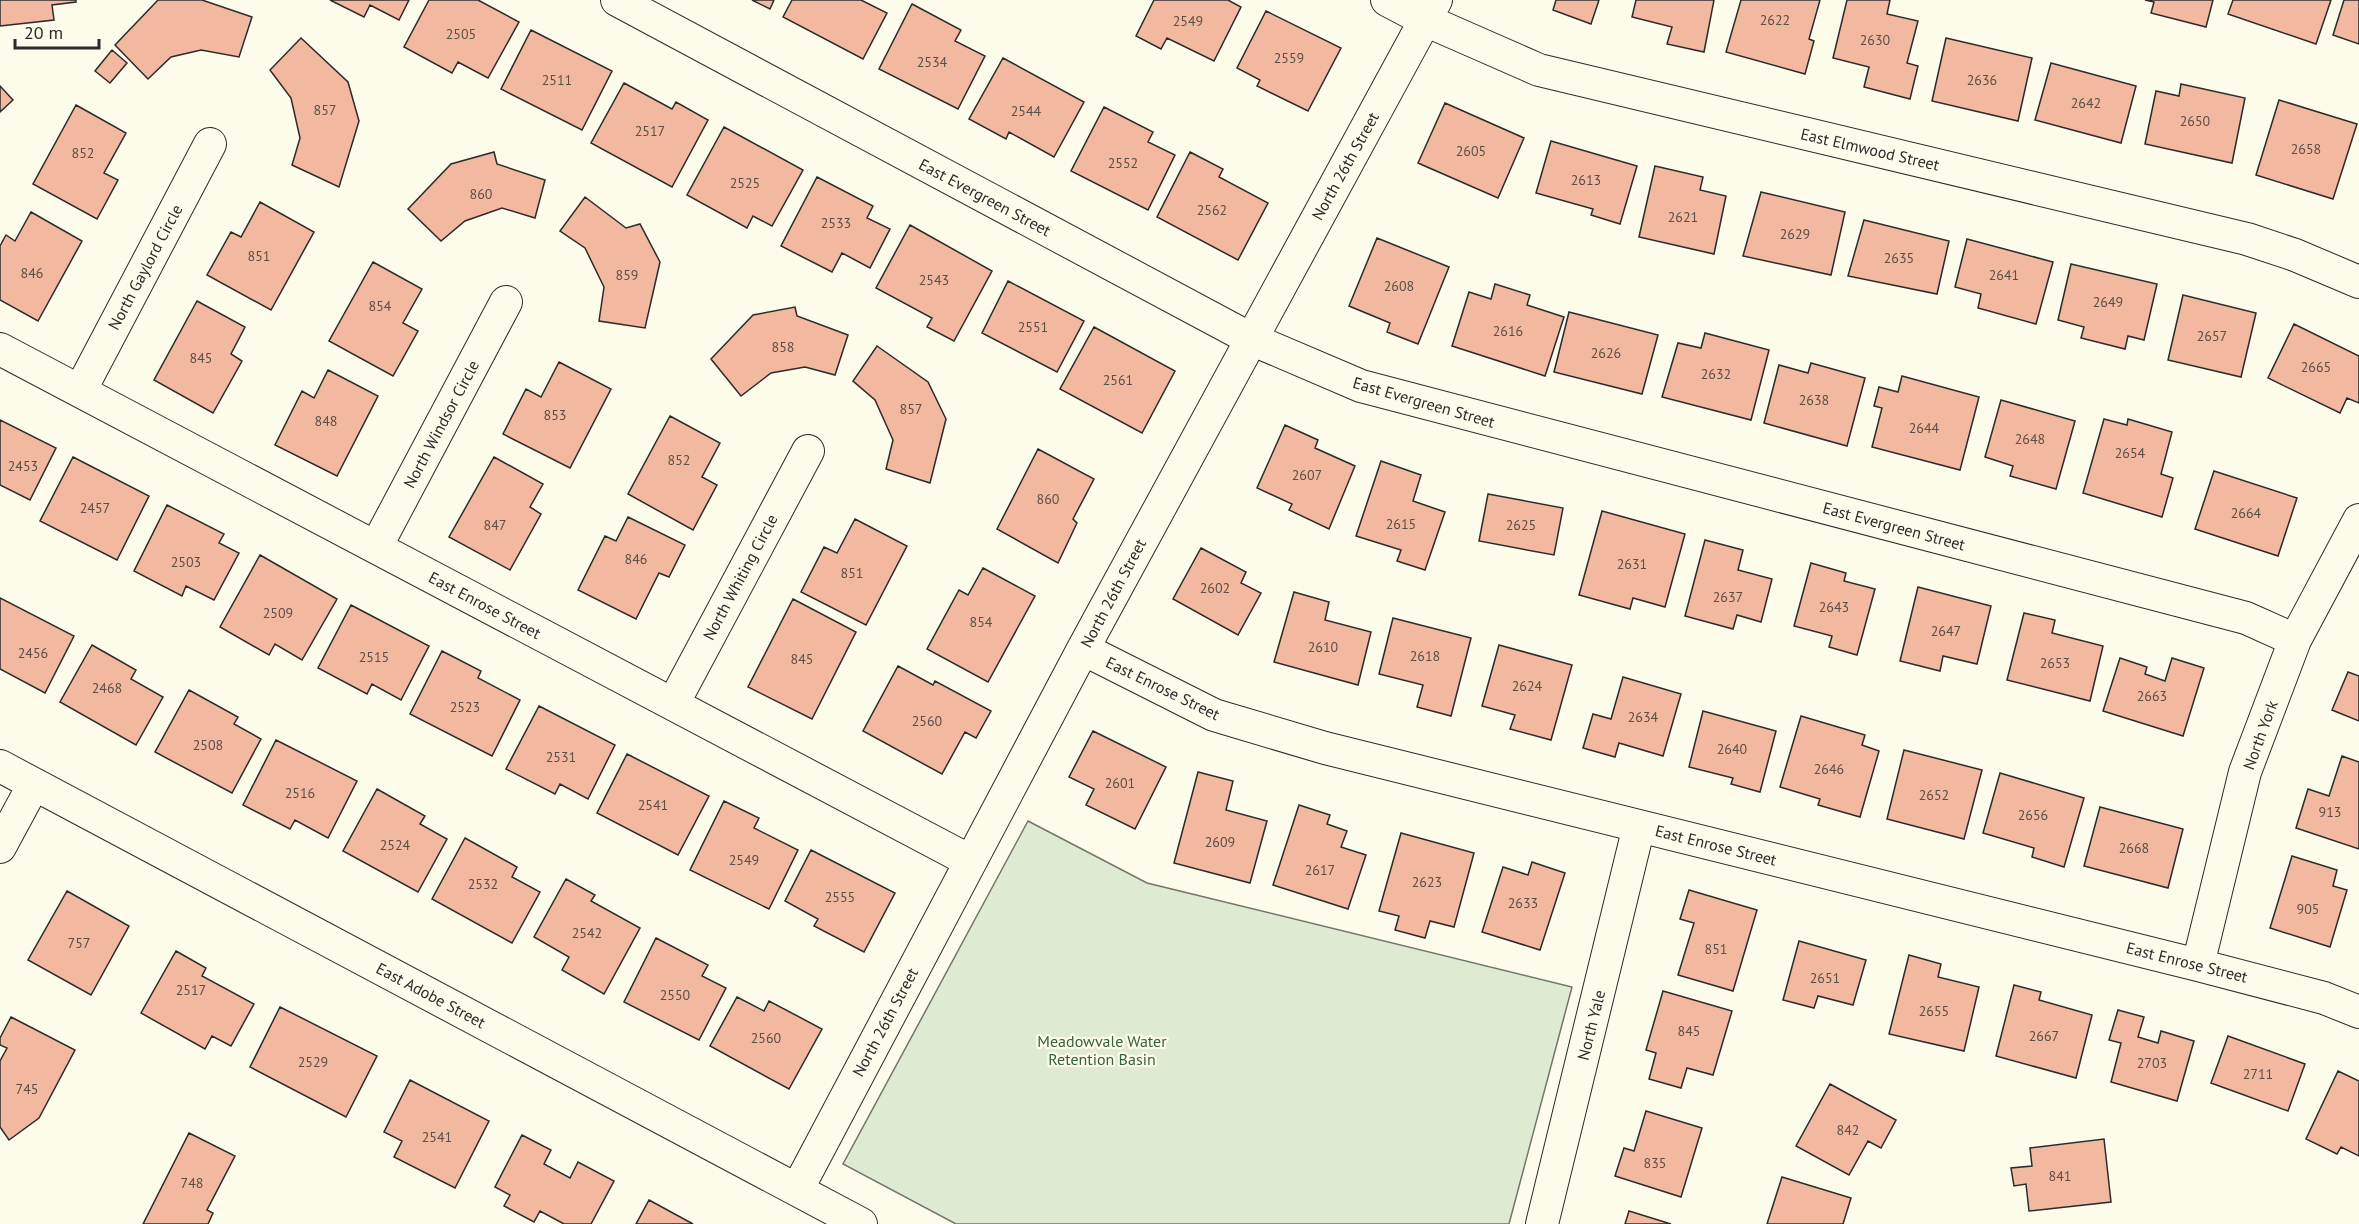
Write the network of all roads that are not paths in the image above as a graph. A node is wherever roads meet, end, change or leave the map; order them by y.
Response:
1 (616, 0) edge
2 (1387, 0) edge
3 (1431, 10) edge
4 (210, 144) dead end
5 (2359, 282) edge
6 (506, 302) dead end
7 (1251, 339) junction
8 (0, 349) edge
9 (80, 391) junction
10 (808, 451) dead end
11 (2359, 520) edge
12 (376, 547) junction
13 (2295, 640) junction
14 (1083, 649) junction
15 (673, 704) junction
16 (0, 766) edge
17 (34, 784) junction
18 (1639, 826) junction
19 (0, 847) edge
20 (970, 861) junction
21 (2198, 964) junction
22 (2359, 1012) edge
23 (797, 1190) junction
24 (861, 1224) edge
25 (1542, 1224) edge

1 - 7 street, East Evergreen Street
2 - 3 street, East Elmwood Street
3 - 5 street, East Elmwood Street
3 - 7 street, North 26th Street
4 - 9 street, North Gaylord Circle
6 - 12 street, North Windsor Circle
7 - 13 street, East Evergreen Street
7 - 14 street, North 26th Street
8 - 9 street, East Enrose Street
9 - 12 street, East Enrose Street
10 - 15 street, North Whiting Circle
11 - 13 street, North York
12 - 15 street, East Enrose Street
13 - 21 street, North York
14 - 18 street, East Enrose Street
14 - 20 street, North 26th Street
15 - 20 street, East Enrose Street
16 - 17 street, East Adobe Street
17 - 19 street
17 - 23 street, East Adobe Street
18 - 21 street, East Enrose Street
18 - 25 street, North Yale
20 - 23 street, North 26th Street
21 - 22 street, East Enrose Street
23 - 24 street, East Adobe Street

